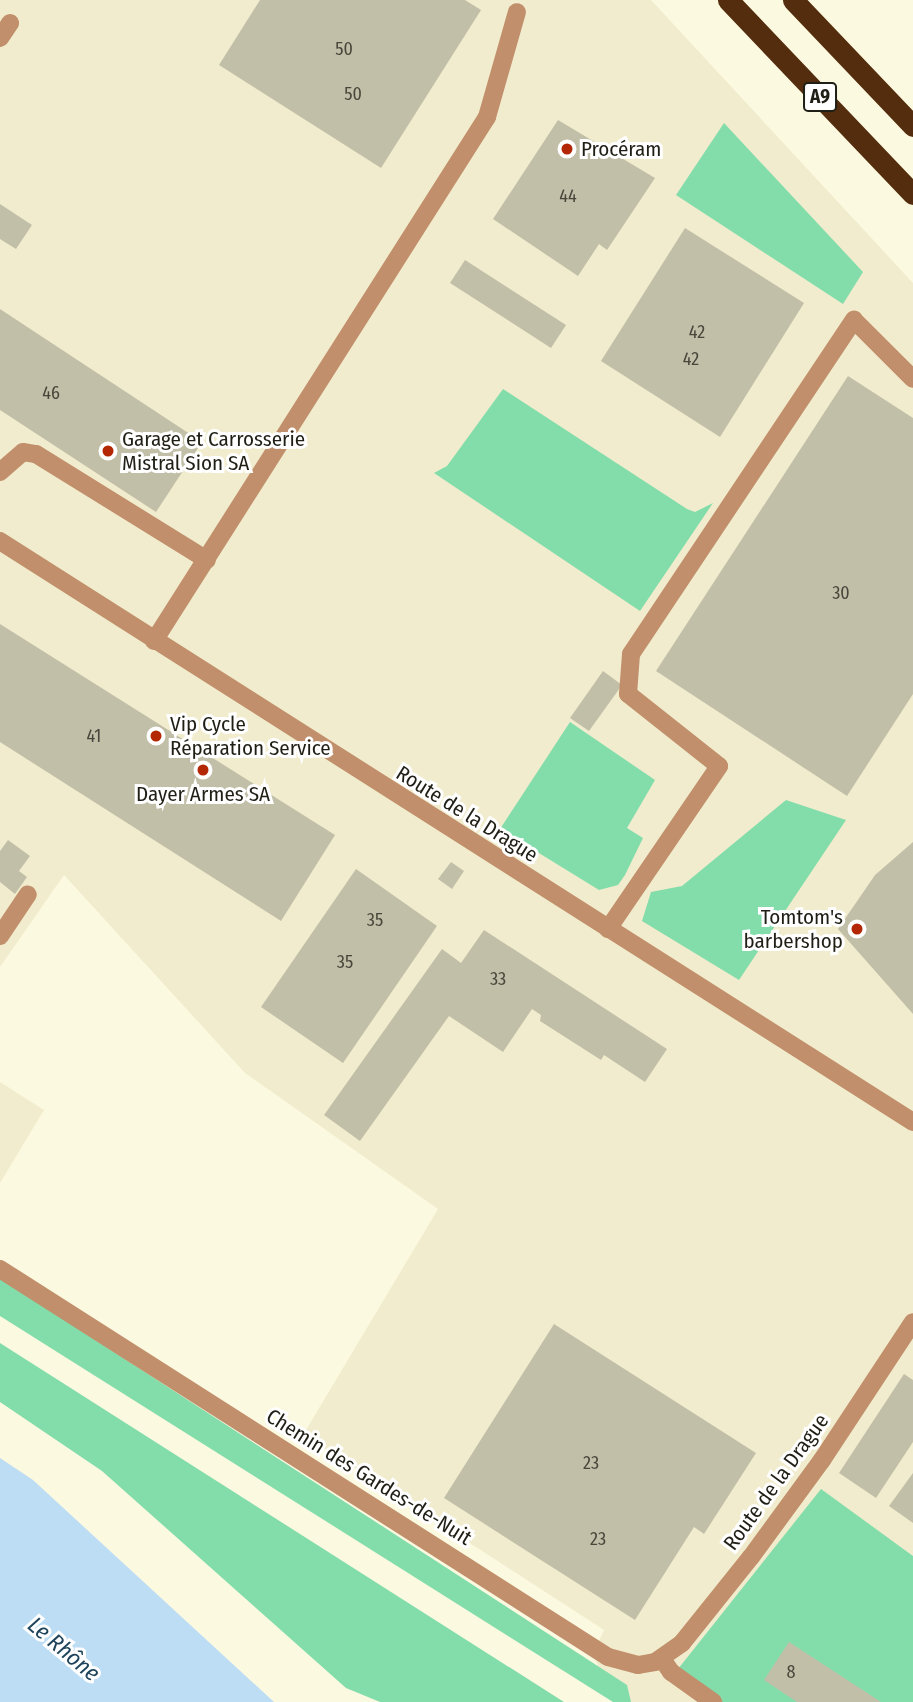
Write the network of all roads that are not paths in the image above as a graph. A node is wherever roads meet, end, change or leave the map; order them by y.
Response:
1 (728, 0) edge
2 (793, 0) edge
3 (517, 12) dead end
4 (913, 126) edge
5 (913, 194) edge
6 (913, 379) edge
7 (0, 472) edge
8 (0, 541) edge
9 (207, 560) junction
10 (155, 641) junction
11 (28, 894) dead end
12 (608, 929) junction
13 (0, 936) edge
14 (913, 1122) edge
15 (0, 1269) edge
16 (913, 1322) edge
17 (662, 1658) junction
18 (713, 1702) edge

1 - 5 highway, A9
2 - 4 highway, A9
3 - 9 street
6 - 12 street
7 - 9 street
8 - 10 street, Route de la Drague
9 - 10 street
10 - 12 street, Route de la Drague
11 - 13 street
12 - 14 street, Route de la Drague
15 - 17 street, Chemin des Gardes-de-Nuit
16 - 17 street, Route de la Drague
17 - 18 street

